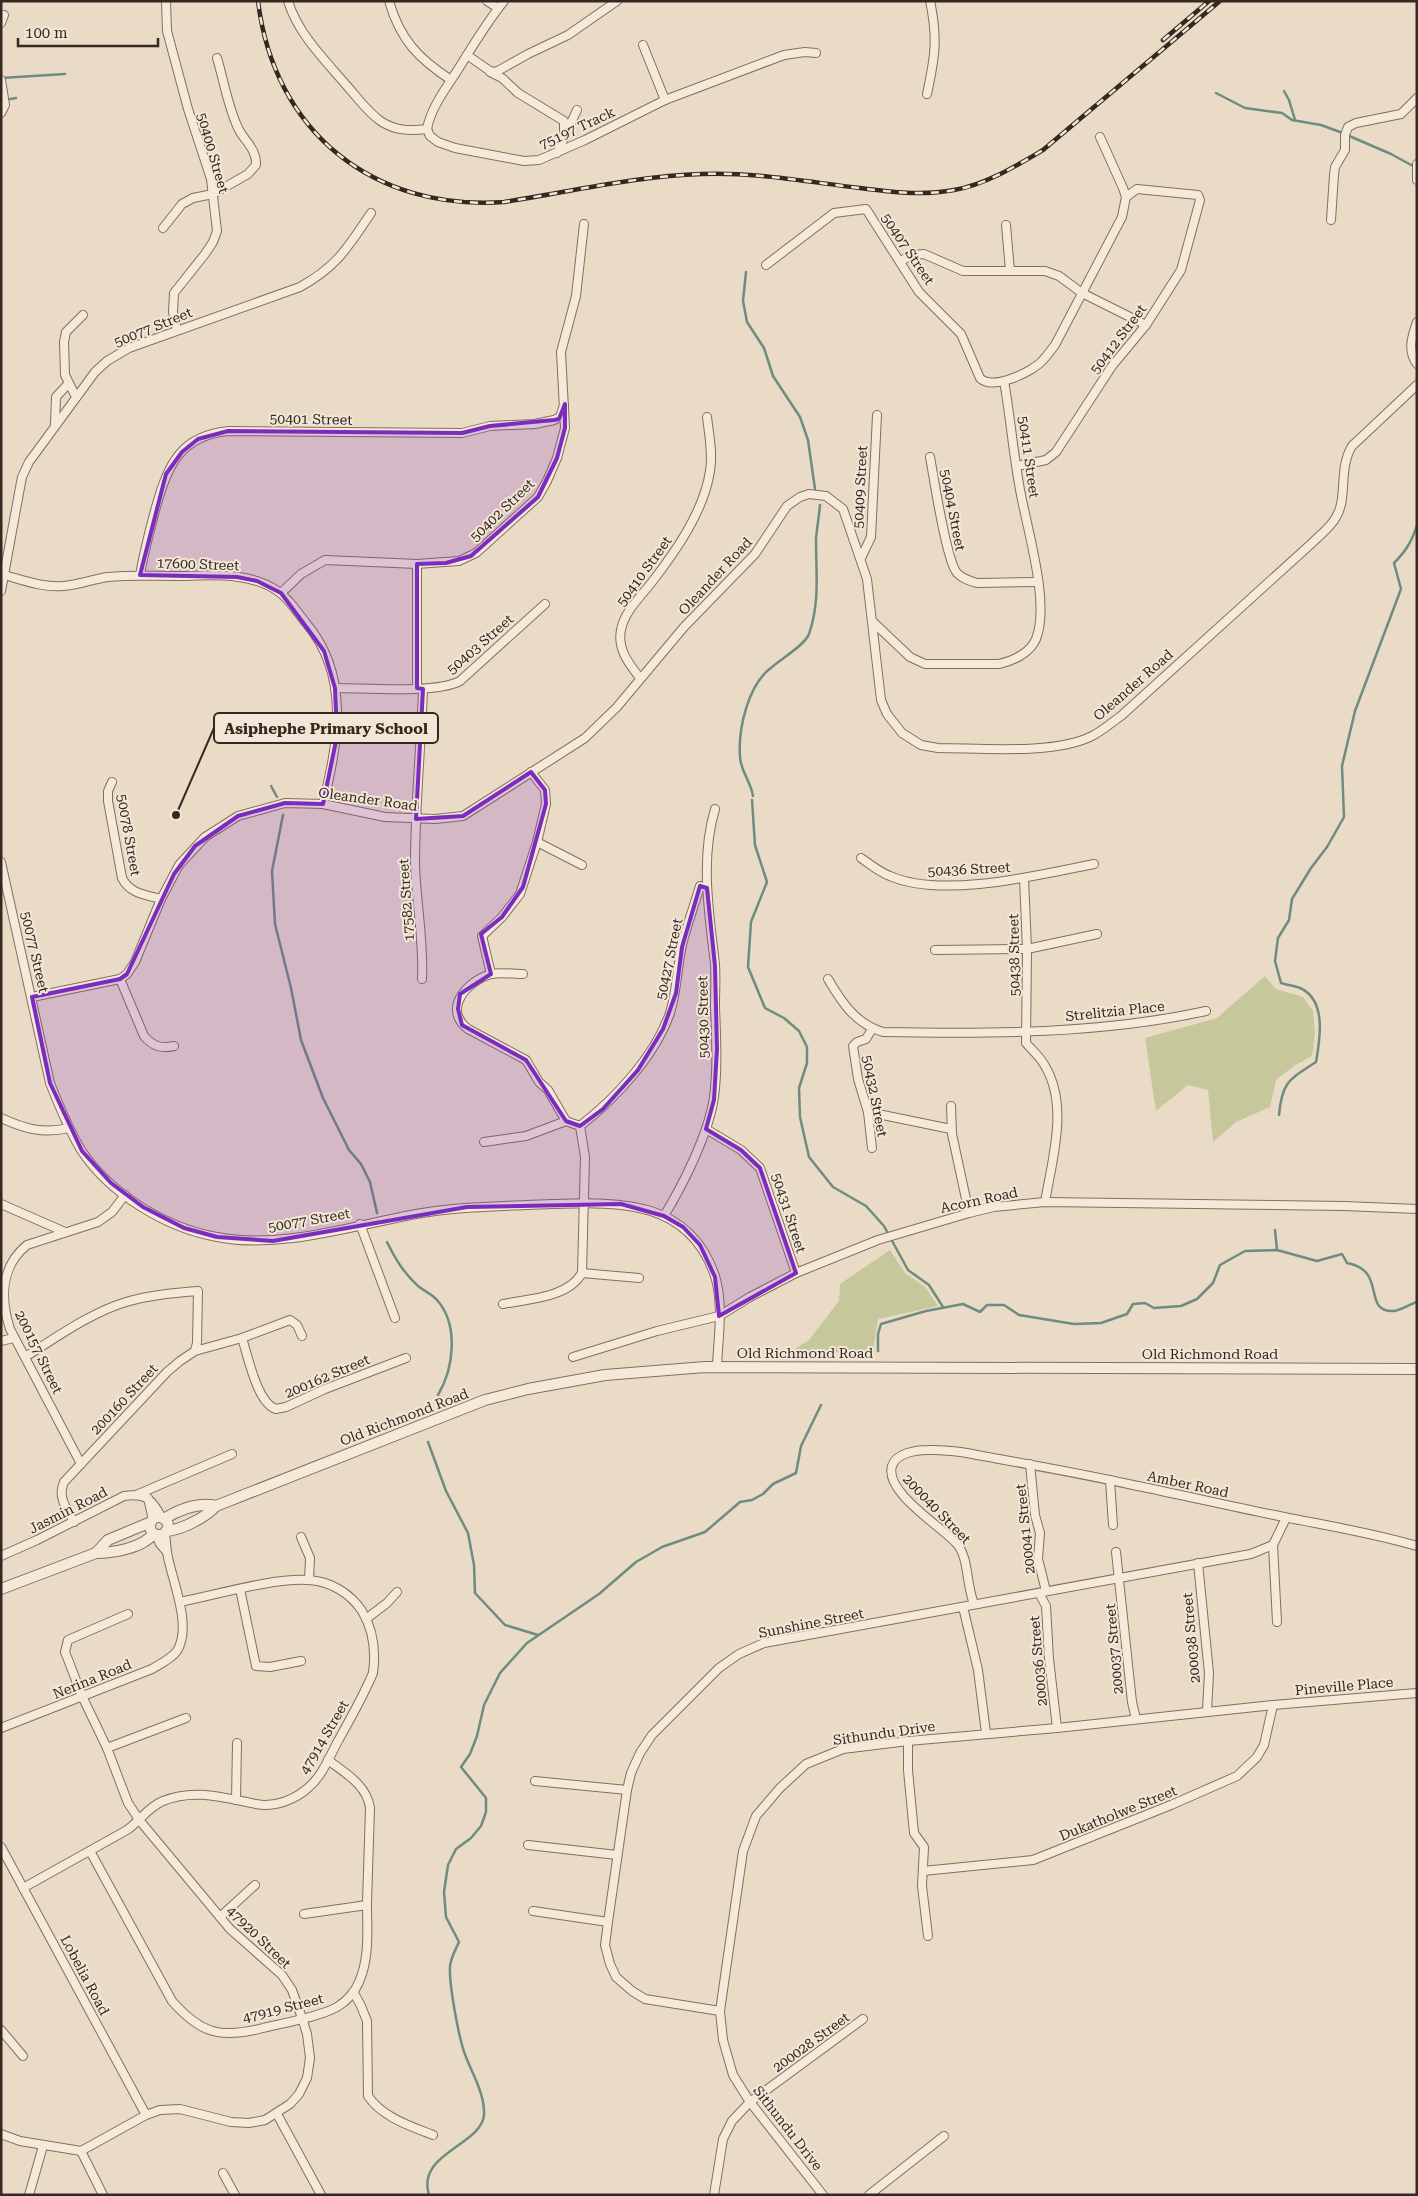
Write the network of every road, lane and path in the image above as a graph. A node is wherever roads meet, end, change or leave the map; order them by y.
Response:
1 (166, 1) edge
2 (288, 1) edge
3 (389, 1) edge
4 (487, 1) edge
5 (504, 1) edge
6 (617, 1) edge
7 (930, 1) edge
8 (498, 8) junction
9 (4, 15) dead end
10 (1, 23) edge
11 (643, 45) dead end
12 (816, 53) dead end
13 (467, 55) junction
14 (216, 58) dead end
15 (490, 71) junction
16 (1, 80) edge
17 (451, 80) junction
18 (3, 92) edge
19 (927, 94) dead end
20 (1417, 98) edge
21 (665, 100) junction
22 (577, 110) dead end
23 (1, 112) edge
24 (427, 130) junction
25 (1100, 137) dead end
26 (564, 138) junction
27 (557, 153) junction
28 (1417, 164) edge
29 (1417, 180) edge
30 (213, 194) junction
31 (1126, 197) junction
32 (371, 212) dead end
33 (1330, 220) dead end
34 (584, 224) dead end
35 (1006, 225) dead end
36 (163, 228) dead end
37 (900, 261) junction
38 (766, 265) dead end
39 (1010, 271) junction
40 (1082, 293) junction
41 (83, 315) dead end
42 (1417, 322) edge
43 (1146, 325) junction
44 (178, 330) junction
45 (1417, 364) edge
46 (1004, 381) junction
47 (68, 384) junction
48 (1417, 384) edge
49 (76, 397) junction
50 (565, 404) junction
51 (877, 415) dead end
52 (707, 417) dead end
53 (55, 424) junction
54 (930, 457) dead end
55 (1017, 466) junction
56 (861, 558) junction
57 (417, 564) junction
58 (4, 575) junction
59 (140, 575) junction
60 (1037, 582) junction
61 (1, 591) edge
62 (281, 593) junction
63 (545, 604) dead end
64 (872, 621) junction
65 (640, 678) junction
66 (335, 688) junction
67 (420, 689) junction
68 (532, 772) junction
69 (112, 782) dead end
70 (322, 804) junction
71 (715, 809) dead end
72 (416, 819) junction
73 (538, 842) junction
74 (861, 858) dead end
75 (1, 862) edge
76 (1094, 864) dead end
77 (582, 865) dead end
78 (1024, 878) junction
79 (703, 887) junction
80 (161, 899) junction
81 (1097, 934) dead end
82 (1027, 949) junction
83 (934, 950) dead end
84 (491, 974) junction
85 (522, 974) dead end
86 (120, 979) junction
87 (422, 979) dead end
88 (828, 980) dead end
89 (32, 997) junction
90 (1206, 1011) dead end
91 (872, 1029) junction
92 (1027, 1032) junction
93 (174, 1046) dead end
94 (952, 1106) dead end
95 (868, 1112) junction
96 (1, 1118) edge
97 (566, 1121) junction
98 (580, 1126) junction
99 (69, 1128) junction
100 (951, 1128) junction
101 (706, 1129) junction
102 (484, 1142) dead end
103 (872, 1148) dead end
104 (126, 1195) junction
105 (1045, 1202) junction
106 (584, 1203) junction
107 (1, 1204) edge
108 (1417, 1209) edge
109 (968, 1213) junction
110 (664, 1216) junction
111 (360, 1224) junction
112 (65, 1232) junction
113 (582, 1273) junction
114 (796, 1273) junction
115 (639, 1278) dead end
116 (503, 1304) dead end
117 (720, 1316) junction
118 (394, 1318) dead end
119 (1, 1322) edge
120 (10, 1328) junction
121 (302, 1336) dead end
122 (14, 1338) junction
123 (242, 1338) junction
124 (1, 1341) edge
125 (195, 1351) junction
126 (25, 1357) junction
127 (573, 1357) dead end
128 (406, 1358) dead end
129 (717, 1367) junction
130 (1417, 1369) edge
131 (953, 1451) joint
132 (232, 1454) dead end
133 (81, 1464) junction
134 (1030, 1464) junction
135 (1110, 1480) junction
136 (136, 1495) junction
137 (216, 1506) junction
138 (1286, 1518) junction
139 (157, 1520) junction
140 (74, 1522) junction
141 (1113, 1524) dead end
142 (160, 1533) junction
143 (301, 1537) dead end
144 (1273, 1545) junction
145 (1417, 1546) edge
146 (1116, 1552) dead end
147 (96, 1553) junction
148 (1, 1556) edge
149 (1198, 1563) junction
150 (1118, 1578) junction
151 (309, 1580) junction
152 (1, 1589) edge
153 (240, 1589) junction
154 (397, 1592) dead end
155 (1042, 1592) junction
156 (180, 1602) junction
157 (974, 1604) junction
158 (964, 1606) junction
159 (128, 1614) dead end
160 (366, 1619) junction
161 (1277, 1622) dead end
162 (301, 1662) dead end
163 (1417, 1693) edge
164 (82, 1696) junction
165 (1273, 1705) junction
166 (1207, 1712) junction
167 (186, 1718) dead end
168 (1136, 1719) junction
169 (1, 1728) edge
170 (1057, 1728) junction
171 (986, 1733) junction
172 (908, 1741) junction
173 (237, 1743) dead end
174 (107, 1748) junction
175 (328, 1760) junction
176 (535, 1781) dead end
177 (627, 1790) junction
178 (236, 1800) junction
179 (140, 1821) junction
180 (528, 1845) dead end
181 (1, 1847) edge
182 (90, 1851) junction
183 (617, 1855) junction
184 (923, 1871) junction
185 (255, 1885) dead end
186 (23, 1888) junction
187 (367, 1905) junction
188 (533, 1910) dead end
189 (304, 1914) dead end
190 (220, 1917) junction
191 (608, 1922) junction
192 (928, 1936) dead end
193 (354, 1993) junction
194 (720, 2012) junction
195 (302, 2018) junction
196 (863, 2019) dead end
197 (1, 2030) edge
198 (23, 2056) dead end
199 (750, 2102) junction
200 (276, 2114) junction
201 (146, 2115) junction
202 (1, 2134) edge
203 (433, 2135) dead end
204 (944, 2136) dead end
205 (43, 2146) junction
206 (81, 2151) junction
207 (223, 2173) dead end
208 (29, 2195) edge
209 (103, 2195) edge
210 (235, 2195) edge
211 (320, 2195) edge
212 (714, 2195) edge
213 (823, 2195) edge
214 (869, 2195) edge

1 - 30 street, 50400 Street
2 - 24 street
3 - 17 street
4 - 8 street
5 - 8 street
6 - 15 street
7 - 19 street
8 - 13 street
9 - 10 street
11 - 21 street
12 - 21 street, 75197 Track
13 - 15 street
13 - 17 street
14 - 30 street
15 - 26 street
16 - 18 street
17 - 24 street
18 - 23 street
20 - 33 street
21 - 27 street, 75197 Track
22 - 26 street
24 - 27 street, 75197 Track
25 - 31 street
26 - 27 street
28 - 29 street
30 - 36 street
30 - 44 street, 50400 Street
31 - 40 street
31 - 43 street, 50412 Street
32 - 44 street, 50077 Street
34 - 50 street, 50402 Street
35 - 39 street
37 - 38 street, 50407 Street
37 - 39 street
37 - 46 street, 50407 Street
39 - 40 street
40 - 43 street
40 - 46 street
41 - 47 street
42 - 45 street
43 - 55 street, 50412 Street
44 - 49 street, 50077 Street
46 - 55 street, 50411 Street
47 - 49 street
47 - 53 street
48 - 64 street, Oleander Road
49 - 53 street, 50077 Street
50 - 57 street, 50402 Street
50 - 59 street, 50401 Street
51 - 56 street, 50409 Street
52 - 65 street, 50410 Street
53 - 58 street, 50077 Street
54 - 60 street, 50404 Street
55 - 60 street, 50411 Street
56 - 64 street, Oleander Road
56 - 65 street, Oleander Road
57 - 62 street, 50402 Street
57 - 67 street, 17582 Street
58 - 59 street, 17600 Street
58 - 61 street, 50077 Street
59 - 62 street, 17600 Street
60 - 64 street, 50411 Street
62 - 66 street, 17600 Street
63 - 67 street, 50403 Street
65 - 68 street, Oleander Road
66 - 67 street, 50403 Street
66 - 70 street, 17600 Street
67 - 72 street, 17582 Street
68 - 72 street, Oleander Road
68 - 73 street
69 - 80 street, 50078 Street
70 - 72 street, Oleander Road
70 - 80 street, Oleander Road
71 - 79 street, 50430 Street
72 - 87 street, 17582 Street
73 - 77 street
73 - 84 street
74 - 78 street, 50436 Street
75 - 89 street, 50077 Street
76 - 78 street, 50436 Street
78 - 82 street, 50438 Street
79 - 98 street, 50427 Street
79 - 101 street, 50430 Street
80 - 86 street, Oleander Road
81 - 82 street
82 - 83 street
82 - 92 street, 50438 Street
84 - 85 street
84 - 97 street
86 - 89 street
86 - 93 street
88 - 91 street
89 - 99 street, 50077 Street
90 - 92 street, Strelitzia Place
91 - 92 street, Strelitzia Place
91 - 95 street, 50432 Street
92 - 105 street
94 - 100 street
95 - 100 street
95 - 103 street, 50432 Street
96 - 99 street
97 - 98 street
97 - 102 street
98 - 106 street
99 - 104 street, 50077 Street
100 - 109 street
101 - 110 street, 50430 Street
101 - 114 street, 50431 Street
104 - 111 street, 50077 Street
104 - 112 street, 200157 Street
105 - 108 street, Acorn Road
105 - 109 street, Acorn Road
106 - 110 street, 50077 Street
106 - 111 street, 50077 Street
106 - 113 street
107 - 112 street
109 - 114 street, Acorn Road
110 - 117 street, 50077 Street
111 - 118 street
112 - 120 street, 200157 Street
113 - 115 street
113 - 116 street
114 - 117 street, Acorn Road
117 - 127 street, Acorn Road
117 - 129 street, 50077 Street
119 - 120 street
120 - 122 street, 200157 Street
121 - 123 street
122 - 124 street
122 - 126 street, 200157 Street
123 - 125 street
123 - 128 street, 200162 Street
125 - 126 street
125 - 133 street, 200160 Street
126 - 133 street, 200157 Street
129 - 130 street, Old Richmond Road
129 - 137 street, Old Richmond Road
131 - 134 street, Amber Road
131 - 157 street, 200040 Street
132 - 136 street, Jasmin Road
133 - 140 street, 200160 Street
134 - 135 street, Amber Road
134 - 155 street, 200041 Street
135 - 138 street, Amber Road
135 - 141 street
136 - 139 street
136 - 140 street, Jasmin Road
137 - 139 street, Old Richmond Road
137 - 142 street, Old Richmond Road
138 - 144 street
138 - 145 street, Amber Road
139 - 142 street
139 - 142 street
139 - 147 street, Old Richmond Road
140 - 148 street, Jasmin Road
142 - 147 street, Old Richmond Road
142 - 156 street
143 - 151 street
144 - 149 street, Sunshine Street
144 - 161 street
146 - 150 street, 200037 Street
147 - 152 street, Old Richmond Road
149 - 150 street, Sunshine Street
149 - 166 street, 200038 Street
150 - 155 street, Sunshine Street
150 - 168 street, 200037 Street
151 - 153 street, 47914 Street
151 - 160 street, 47914 Street
153 - 156 street, 47914 Street
153 - 162 street
154 - 160 street
155 - 157 street, Sunshine Street
155 - 170 street, 200036 Street
156 - 164 street, Nerina Road
157 - 158 street, Sunshine Street
158 - 171 street
158 - 177 street, Sunshine Street
159 - 164 street, 47920 Street
160 - 175 street, 47914 Street
163 - 165 street, Pineville Place
164 - 169 street, Nerina Road
164 - 174 street, 47920 Street
165 - 166 street, Sithundu Drive
165 - 184 street, Dukatholwe Street
166 - 168 street, Sithundu Drive
167 - 174 street
168 - 170 street, Sithundu Drive
170 - 171 street, Sithundu Drive
171 - 172 street, Sithundu Drive
172 - 184 street
172 - 194 street, Sithundu Drive
173 - 178 street
174 - 179 street, 47920 Street
175 - 178 street, 47914 Street
175 - 187 street
176 - 177 street
177 - 183 street, Sunshine Street
178 - 179 street, 47914 Street
179 - 182 street, 47914 Street
179 - 190 street, 47920 Street
180 - 183 street
181 - 186 street, Lobelia Road
182 - 186 street, 47914 Street
182 - 195 street, 47919 Street
183 - 191 street, Sunshine Street
184 - 192 street
185 - 190 street
186 - 201 street, Lobelia Road
187 - 189 street
187 - 193 street
188 - 191 street
190 - 195 street, 47920 Street
191 - 194 street, Sunshine Street
193 - 195 street, 47919 Street
193 - 203 street
194 - 199 street, Sithundu Drive
195 - 200 street, 47920 Street
196 - 199 street, 200028 Street
197 - 198 street
199 - 212 street, 200028 Street
199 - 213 street, Sithundu Drive
200 - 201 street, 47920 Street
200 - 211 street
201 - 206 street, 47920 Street
202 - 205 street
204 - 214 street
205 - 206 street
205 - 208 street
206 - 209 street
207 - 210 street

